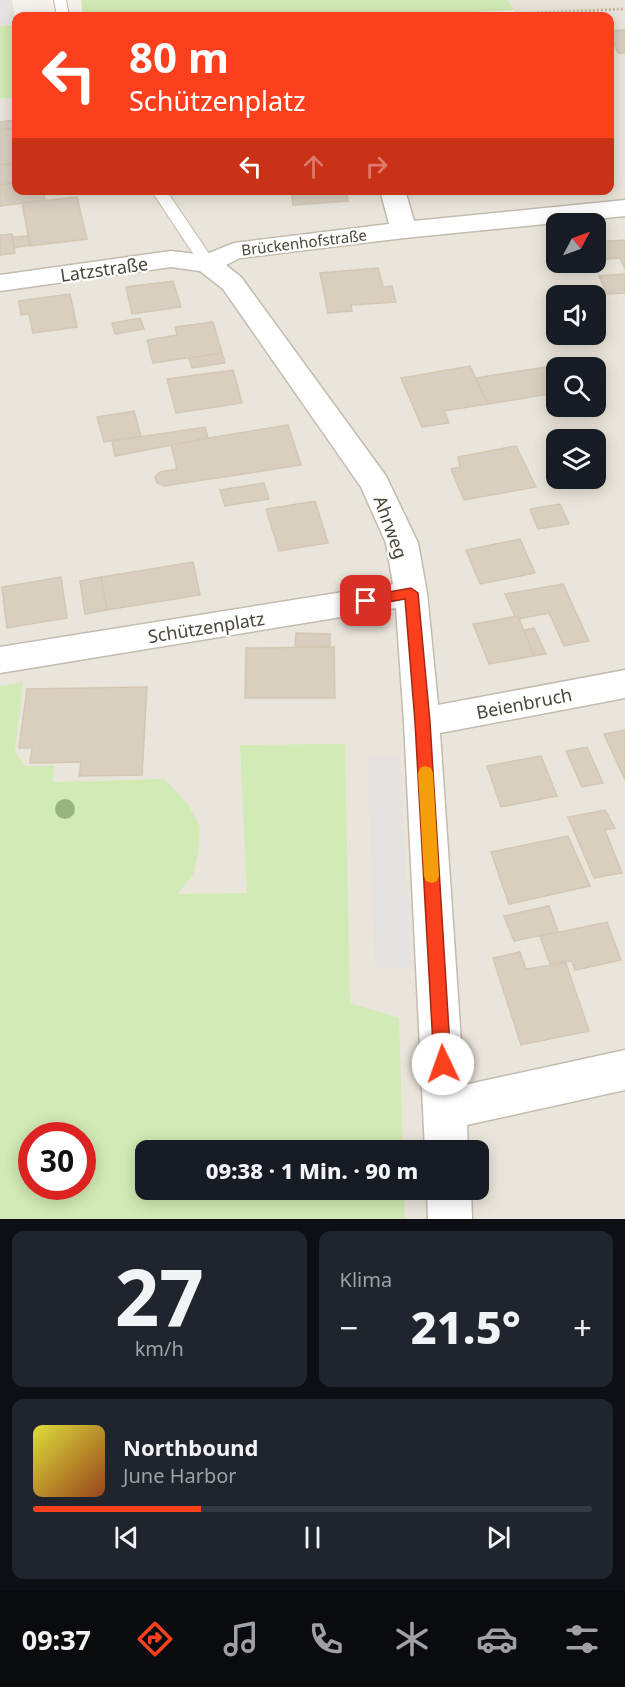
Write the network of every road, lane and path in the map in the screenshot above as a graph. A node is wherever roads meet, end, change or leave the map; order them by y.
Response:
1 (625, 9) edge
2 (560, 12) edge
3 (161, 195) edge
4 (394, 195) edge
5 (625, 208) edge
6 (404, 230) junction
7 (208, 264) junction
8 (0, 283) edge
9 (411, 593) junction
10 (0, 660) edge
11 (625, 684) edge
12 (422, 722) junction
13 (625, 1070) edge
14 (446, 1109) junction
15 (447, 1140) edge
16 (449, 1200) edge
17 (450, 1219) edge

1 - 2 path
3 - 7 lane, Ahrweg
4 - 6 street
5 - 6 street, Brückenhofstraße
6 - 7 street, Brückenhofstraße
7 - 8 street, Latzstraße
7 - 9 street, Ahrweg
9 - 10 street, Schützenplatz
9 - 12 street, Ahrweg
11 - 12 street, Beienbruch
12 - 14 street, Ahrweg
13 - 14 street
14 - 15 street, Ahrweg
16 - 17 street

